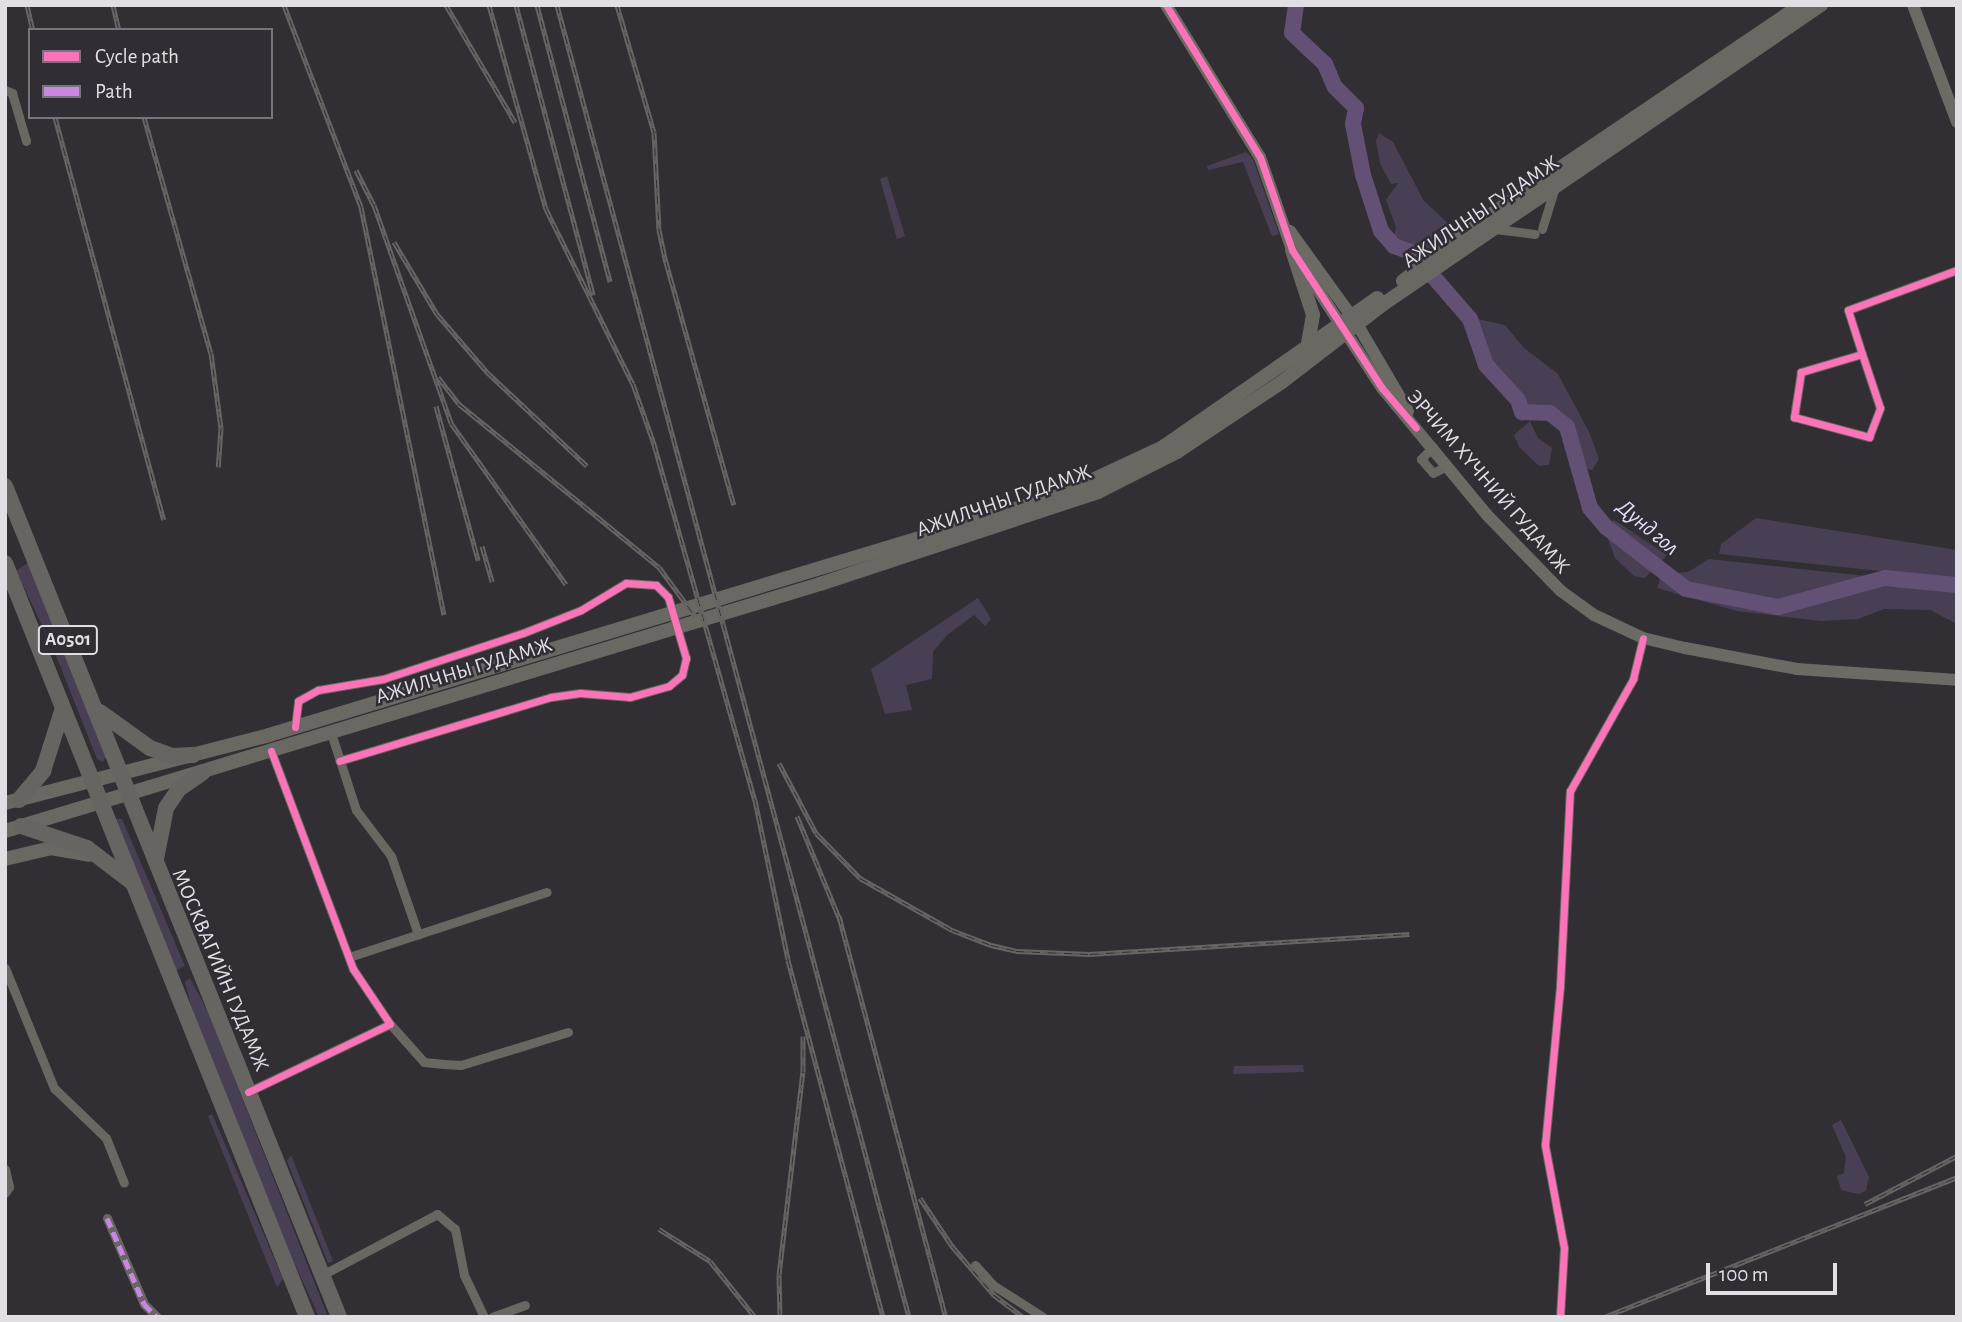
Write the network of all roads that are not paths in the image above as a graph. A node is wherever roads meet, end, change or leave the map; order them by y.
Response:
1 (1166, 5) edge
2 (1801, 5) edge
3 (1821, 5) edge
4 (1913, 5) edge
5 (5, 90) edge
6 (1957, 122) edge
7 (26, 141) dead end
8 (1556, 186) junction
9 (1284, 222) junction
10 (1493, 229) junction
11 (1472, 237) junction
12 (1292, 250) junction
13 (1957, 270) edge
14 (1348, 324) junction
15 (1308, 344) junction
16 (1862, 354) junction
17 (5, 486) edge
18 (1096, 487) junction
19 (29, 545) junction
20 (5, 561) edge
21 (1643, 638) junction
22 (1957, 680) edge
23 (64, 708) junction
24 (96, 708) junction
25 (295, 727) junction
26 (331, 733) junction
27 (271, 751) junction
28 (193, 755) junction
29 (339, 761) junction
30 (203, 772) junction
31 (122, 773) junction
32 (93, 781) junction
33 (130, 794) junction
34 (12, 802) edge
35 (100, 804) junction
36 (21, 826) junction
37 (5, 831) edge
38 (102, 857) junction
39 (5, 859) edge
40 (155, 869) junction
41 (134, 885) junction
42 (547, 892) dead end
43 (418, 934) junction
44 (349, 957) junction
45 (5, 968) edge
46 (197, 973) junction
47 (177, 991) junction
48 (390, 1024) junction
49 (568, 1032) dead end
50 (248, 1092) junction
51 (5, 1169) edge
52 (124, 1183) dead end
53 (5, 1193) edge
54 (107, 1218) dead end
55 (975, 1265) dead end
56 (322, 1275) junction
57 (525, 1305) dead end
58 (157, 1317) edge
59 (307, 1317) edge
60 (339, 1317) edge
61 (484, 1317) edge
62 (492, 1317) edge
63 (1043, 1317) edge
64 (1560, 1317) edge

1 - 9 street
2 - 11 main road, АЖИЛЧНЫ ГУДАМЖ
3 - 8 main road, АЖИЛЧНЫ ГУДАМЖ
4 - 6 street
5 - 7 street
8 - 10 main road, АЖИЛЧНЫ ГУДАМЖ
8 - 10 street
9 - 12 street
9 - 14 street
10 - 11 main road, АЖИЛЧНЫ ГУДАМЖ
11 - 14 main road, АЖИЛЧНЫ ГУДАМЖ
12 - 14 street
12 - 15 main road
13 - 16 street
14 - 15 main road, АЖИЛЧНЫ ГУДАМЖ
14 - 18 main road, АЖИЛЧНЫ ГУДАМЖ
14 - 21 street, ЭРЧИМ ХҮЧНИЙ ГУДАМЖ
15 - 18 main road, АЖИЛЧНЫ ГУДАМЖ
16 - 16 street
17 - 19 highway, A0501
18 - 25 main road, АЖИЛЧНЫ ГУДАМЖ
18 - 26 main road, АЖИЛЧНЫ ГУДАМЖ
19 - 20 highway
19 - 24 highway, A0501
20 - 23 highway, A0501
21 - 22 street, ЭРЧИМ ХҮЧНИЙ ГУДАМЖ
21 - 64 street
23 - 32 highway, A0501
23 - 34 highway
24 - 28 highway
24 - 31 highway, A0501
25 - 28 main road, АЖИЛЧНЫ ГУДАМЖ
25 - 29 street
26 - 27 main road, АЖИЛЧНЫ ГУДАМЖ
26 - 29 street
27 - 30 main road, АЖИЛЧНЫ ГУДАМЖ
27 - 44 street
28 - 31 main road, АЖИЛЧНЫ ГУДАМЖ
29 - 43 street
30 - 33 main road, АЖИЛЧНЫ ГУДАМЖ
30 - 40 highway
31 - 32 main road, АЖИЛЧНЫ ГУДАМЖ
31 - 33 highway, A0501
32 - 34 main road, АЖИЛЧНЫ ГУДАМЖ
32 - 35 highway, A0501
33 - 35 main road, АЖИЛЧНЫ ГУДАМЖ
33 - 40 highway, МОСКВАГИЙН ГУДАМЖ
35 - 36 main road, АЖИЛЧНЫ ГУДАМЖ
35 - 41 highway
36 - 37 main road, АЖИЛЧНЫ ГУДАМЖ
36 - 38 highway
38 - 39 main road
38 - 41 highway
40 - 46 highway, МОСКВАГИЙН ГУДАМЖ
41 - 47 highway
42 - 43 street
43 - 44 street
44 - 48 street
45 - 52 street
46 - 47 highway
46 - 50 highway, МОСКВАГИЙН ГУДАМЖ
47 - 59 highway
48 - 49 street
48 - 50 street
50 - 56 highway, МОСКВАГИЙН ГУДАМЖ
51 - 53 street
54 - 58 street
55 - 63 street
56 - 60 highway, МОСКВАГИЙН ГУДАМЖ
56 - 61 street
57 - 62 street

